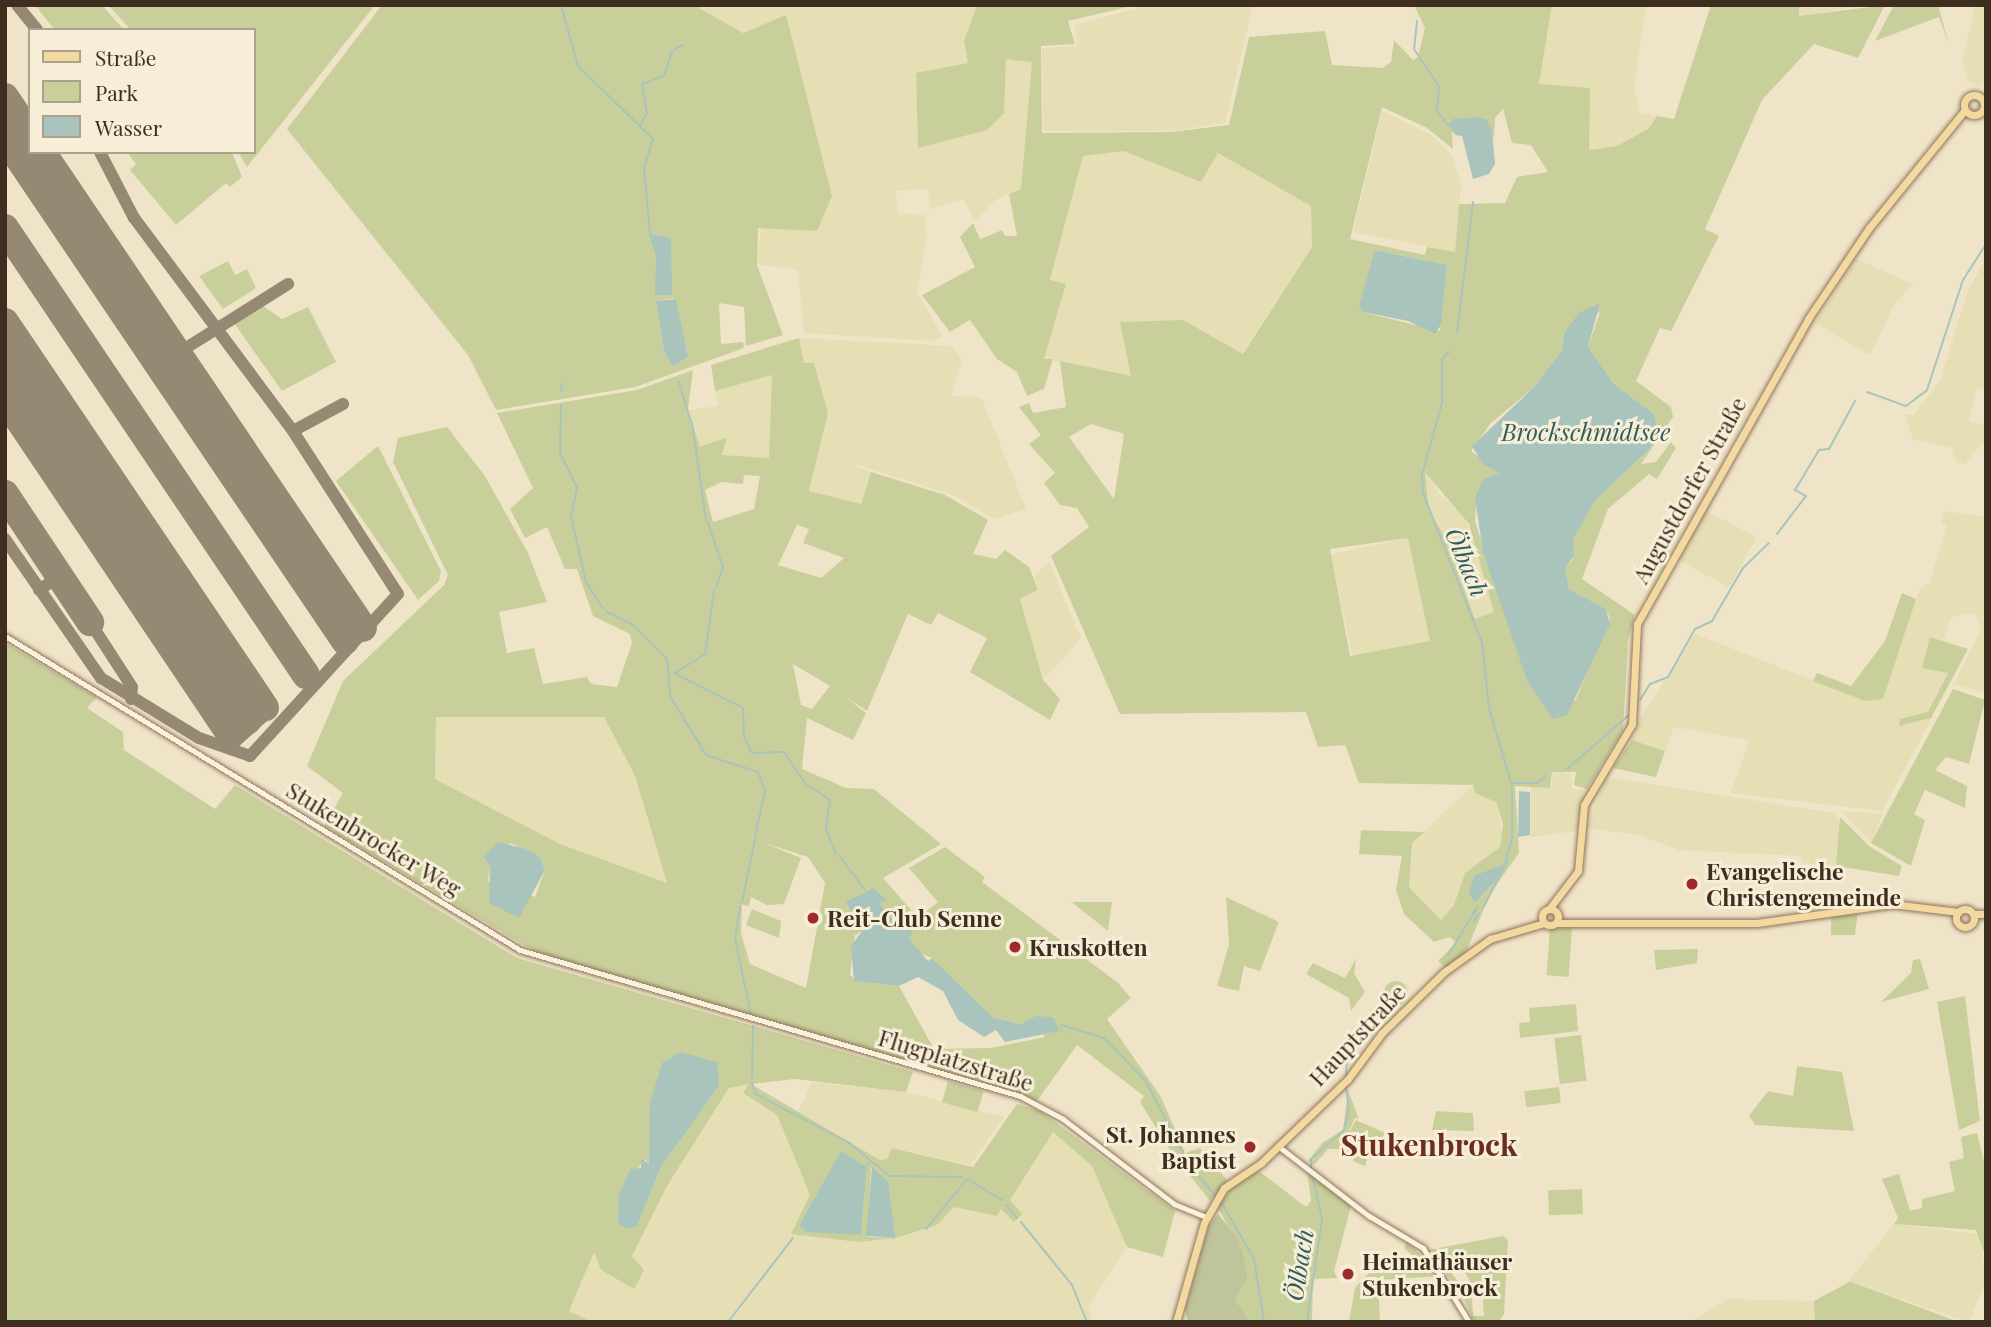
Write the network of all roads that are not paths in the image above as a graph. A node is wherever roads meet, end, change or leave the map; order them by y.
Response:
1 (1986, 91) edge
2 (1983, 98) edge
3 (1968, 113) junction
4 (5, 636) edge
5 (1555, 915) junction
6 (1957, 915) junction
7 (1986, 916) edge
8 (1973, 918) junction
9 (1543, 919) junction
10 (748, 1017) joint
11 (1278, 1146) junction
12 (1206, 1217) junction
13 (1176, 1322) edge
14 (1469, 1322) edge

1 - 2 main road
2 - 3 main road
2 - 3 main road
3 - 5 main road, Augustdorfer Straße
4 - 10 street, Stukenbrocker Weg
5 - 6 main road
5 - 9 main road
5 - 9 main road, Hauptstraße
6 - 8 main road
6 - 8 main road
7 - 8 main road
9 - 11 main road, Hauptstraße
10 - 12 street, Flugplatzstraße
11 - 12 main road, Hauptstraße
11 - 14 street
12 - 13 main road, Hauptstraße

